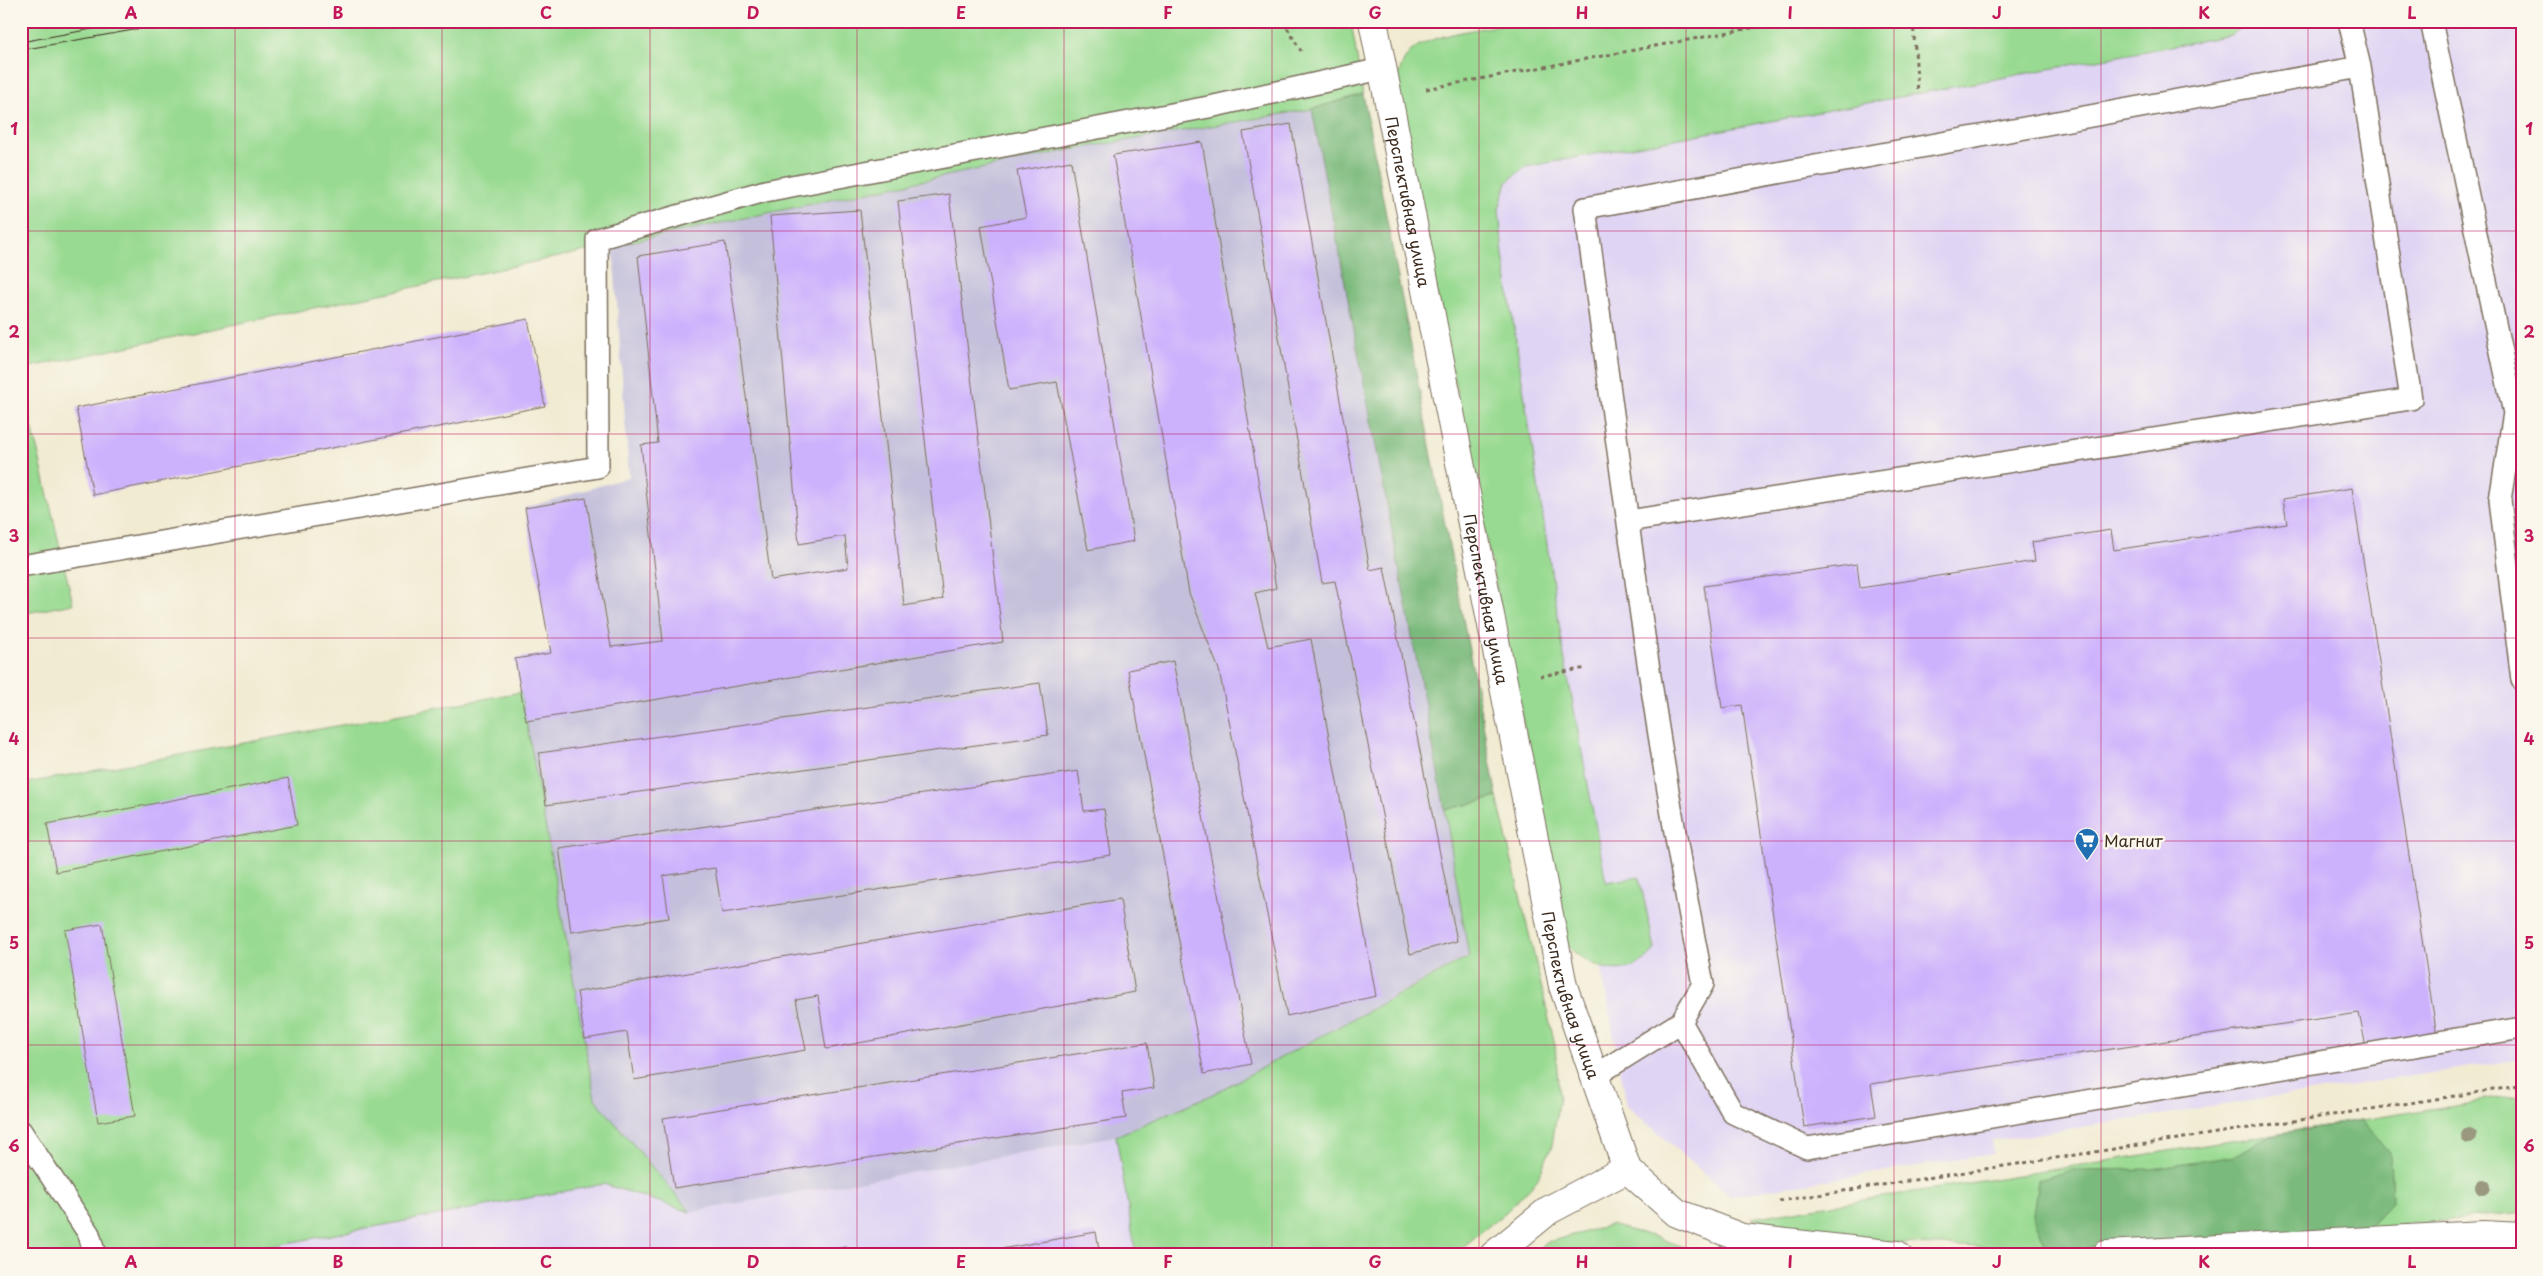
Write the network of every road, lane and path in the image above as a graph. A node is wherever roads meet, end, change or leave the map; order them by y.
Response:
1 (1373, 21) edge
2 (1789, 21) edge
3 (1913, 21) edge
4 (2349, 21) edge
5 (2432, 21) edge
6 (2360, 67) junction
7 (1381, 70) junction
8 (1425, 89) dead end
9 (1918, 93) dead end
10 (1628, 521) junction
11 (21, 566) edge
12 (1587, 668) dead end
13 (1535, 677) dead end
14 (2522, 680) edge
15 (1680, 1022) junction
16 (2522, 1028) edge
17 (1593, 1077) junction
18 (2522, 1088) edge
19 (21, 1131) edge
20 (1627, 1169) junction
21 (1769, 1203) dead end
22 (1693, 1218) junction
23 (2522, 1237) edge
24 (95, 1255) edge
25 (1494, 1255) edge
26 (1656, 1255) edge
27 (1897, 1255) edge
28 (2106, 1255) edge

1 - 7 street, Перспективная улица
2 - 8 path
3 - 9 path
4 - 6 lane
5 - 14 lane
6 - 10 lane
6 - 10 lane
7 - 11 lane
7 - 17 street, Перспективная улица
10 - 15 lane
12 - 13 path
15 - 16 lane
15 - 17 lane
17 - 20 street, Перспективная улица
18 - 21 path
19 - 24 lane
20 - 22 street
20 - 25 street
22 - 26 path
22 - 27 street
23 - 28 street

